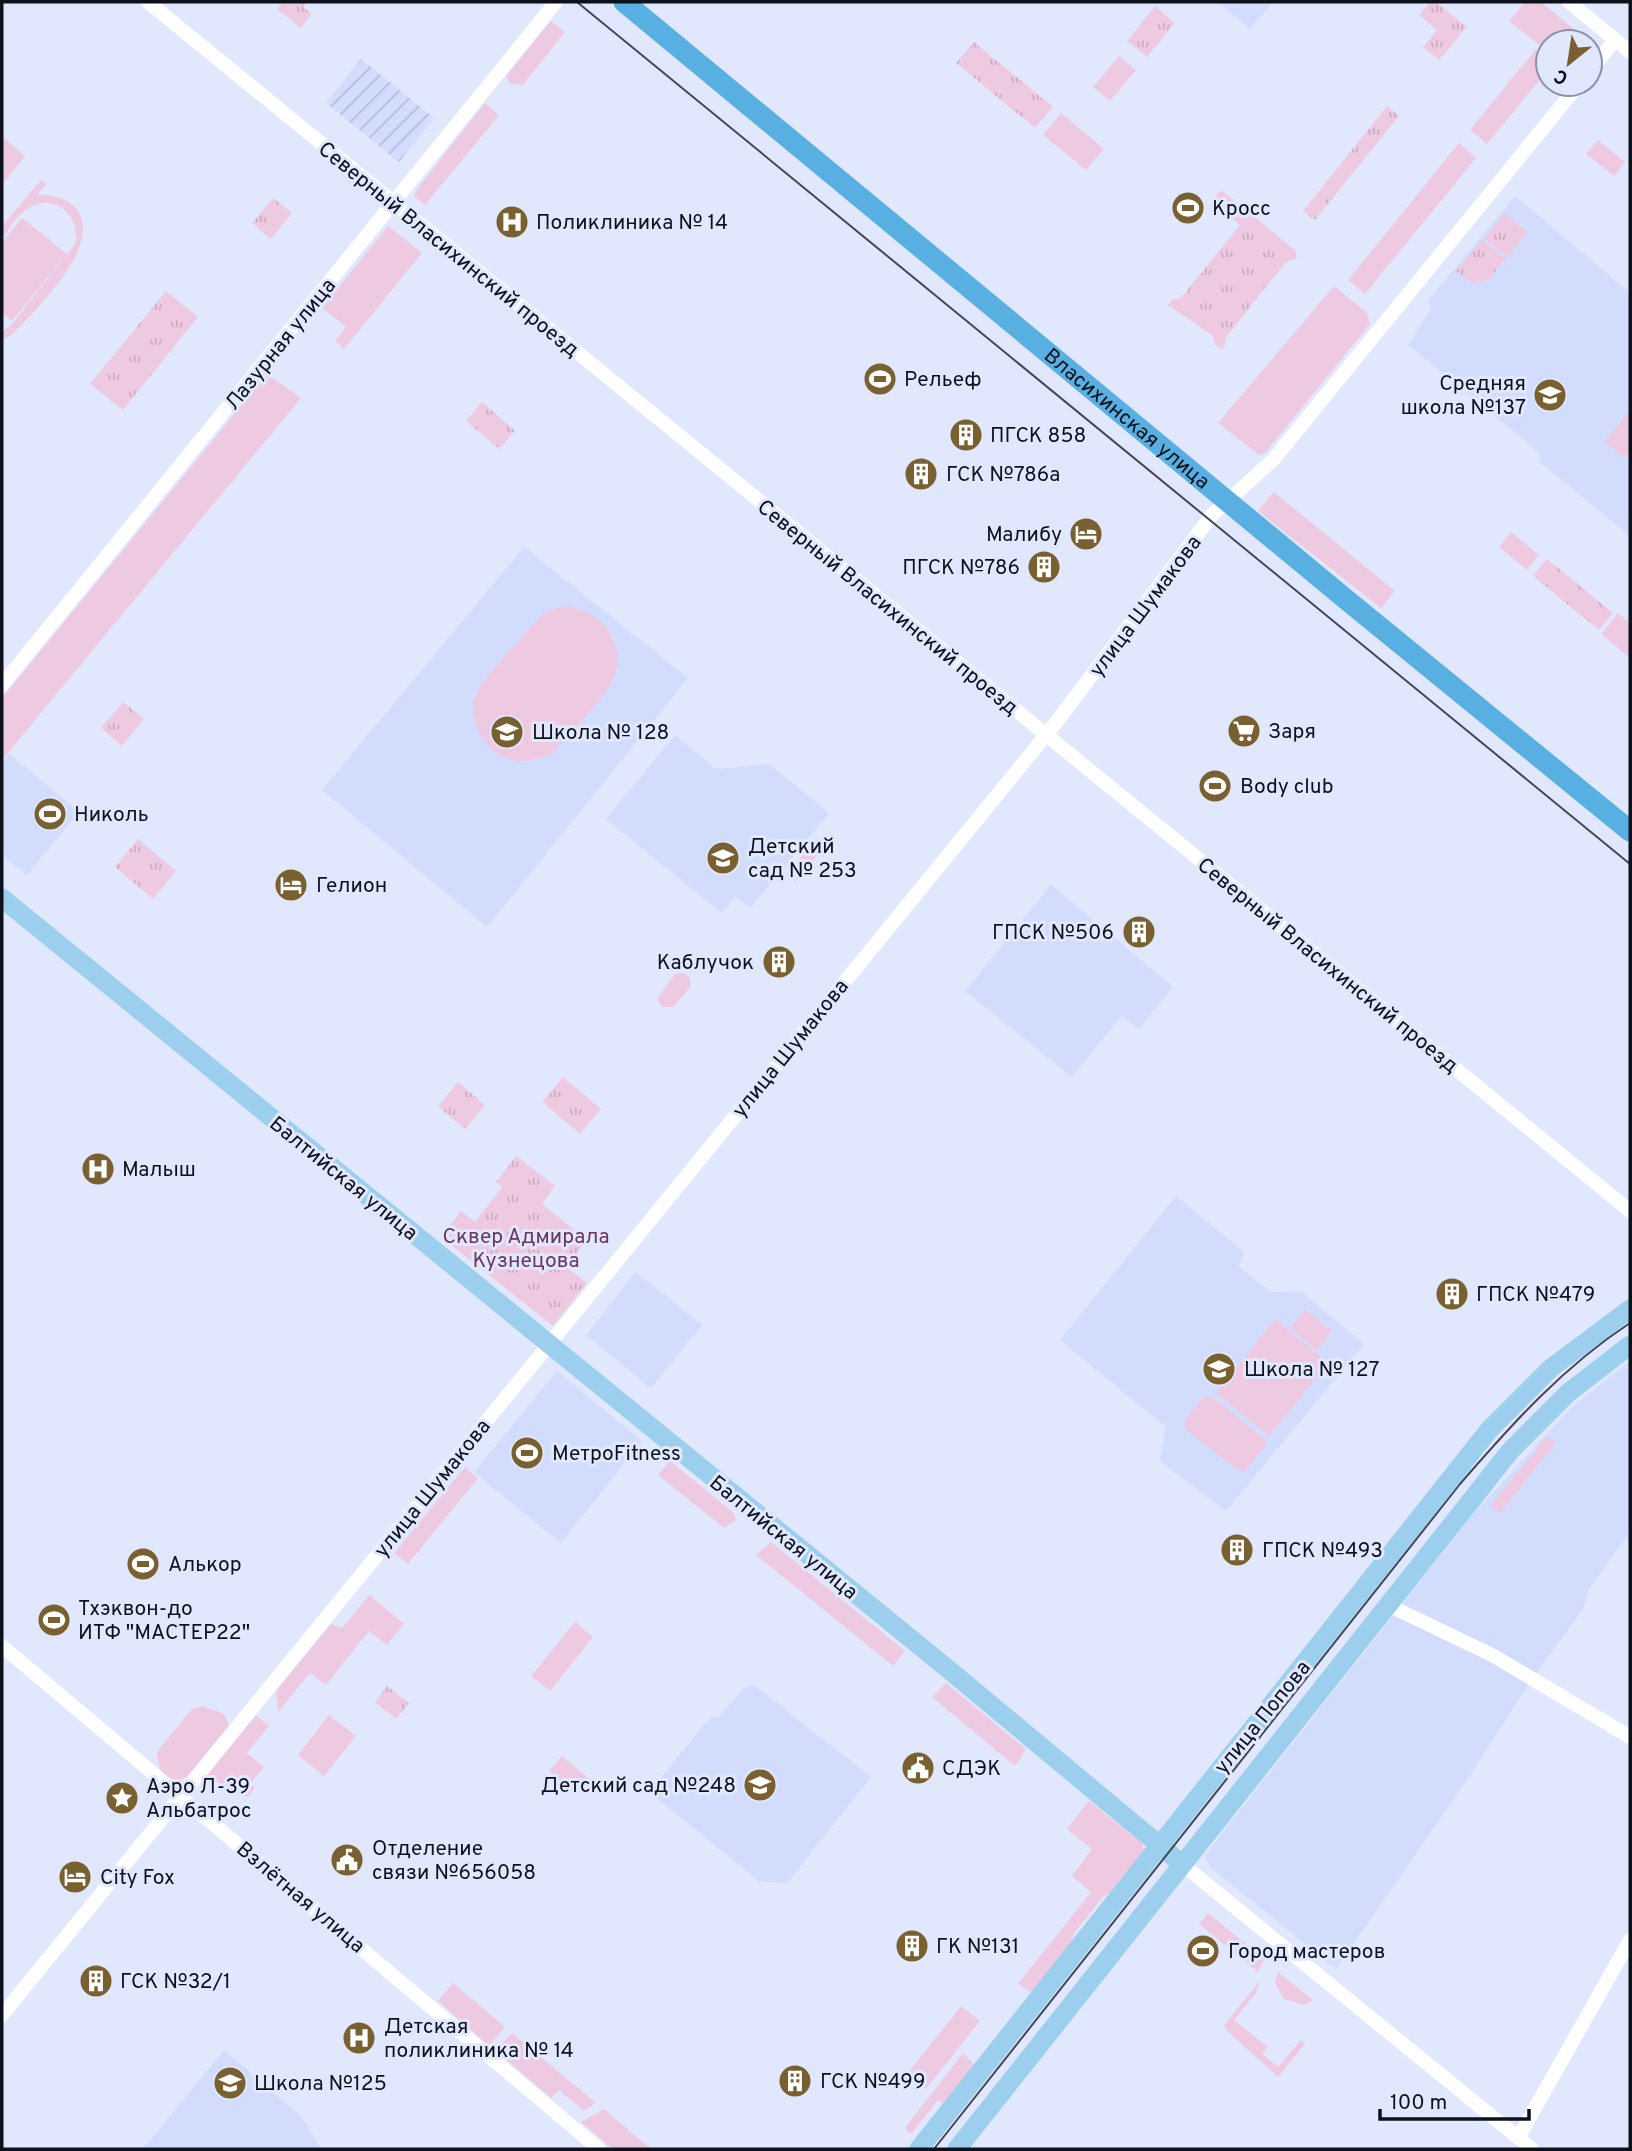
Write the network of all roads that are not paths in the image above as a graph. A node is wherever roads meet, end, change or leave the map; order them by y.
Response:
1 (148, 2) edge
2 (556, 2) edge
3 (624, 2) edge
4 (1569, 2) edge
5 (1615, 40) junction
6 (1630, 52) edge
7 (1604, 54) edge
8 (1568, 98) edge
9 (393, 203) junction
10 (1228, 502) junction
11 (2, 685) edge
12 (1046, 735) junction
13 (1630, 831) edge
14 (2, 898) edge
15 (1630, 1211) edge
16 (1630, 1309) edge
17 (548, 1345) junction
18 (1630, 1345) edge
19 (1386, 1604) junction
20 (2, 1646) edge
21 (1630, 1737) edge
22 (1212, 1779) junction
23 (181, 1796) junction
24 (1236, 1796) junction
25 (1159, 1845) junction
26 (1182, 1864) junction
27 (1630, 1940) edge
28 (2, 2015) edge
29 (1518, 2138) junction
30 (599, 2149) edge
31 (919, 2149) edge
32 (957, 2149) edge
33 (1532, 2149) edge

1 - 9 street, Северный Власихинский проезд
2 - 9 street, Лазурная улица
3 - 10 highway, Власихинская улица
4 - 5 street
5 - 6 street
5 - 7 street
8 - 10 street, улица Шумакова
9 - 11 street, Лазурная улица
9 - 12 street, Северный Власихинский проезд
10 - 12 street, улица Шумакова
10 - 13 highway, Власихинская улица
12 - 15 street, Северный Власихинский проезд
12 - 17 street, улица Шумакова
14 - 17 main road, Балтийская улица
16 - 22 main road, улица Попова
17 - 23 street, улица Шумакова
17 - 25 main road, Балтийская улица
18 - 19 main road, улица Попова
19 - 21 street
19 - 24 main road, улица Попова
20 - 23 street, Взлётная улица
22 - 24 main road
22 - 25 main road, улица Попова
23 - 28 street, улица Шумакова
23 - 30 street, Взлётная улица
24 - 26 main road, улица Попова
25 - 26 main road, Балтийская улица
25 - 31 main road, улица Попова
26 - 29 street, Балтийская улица
26 - 32 main road, улица Попова
27 - 29 street
29 - 33 street, Балтийская улица

